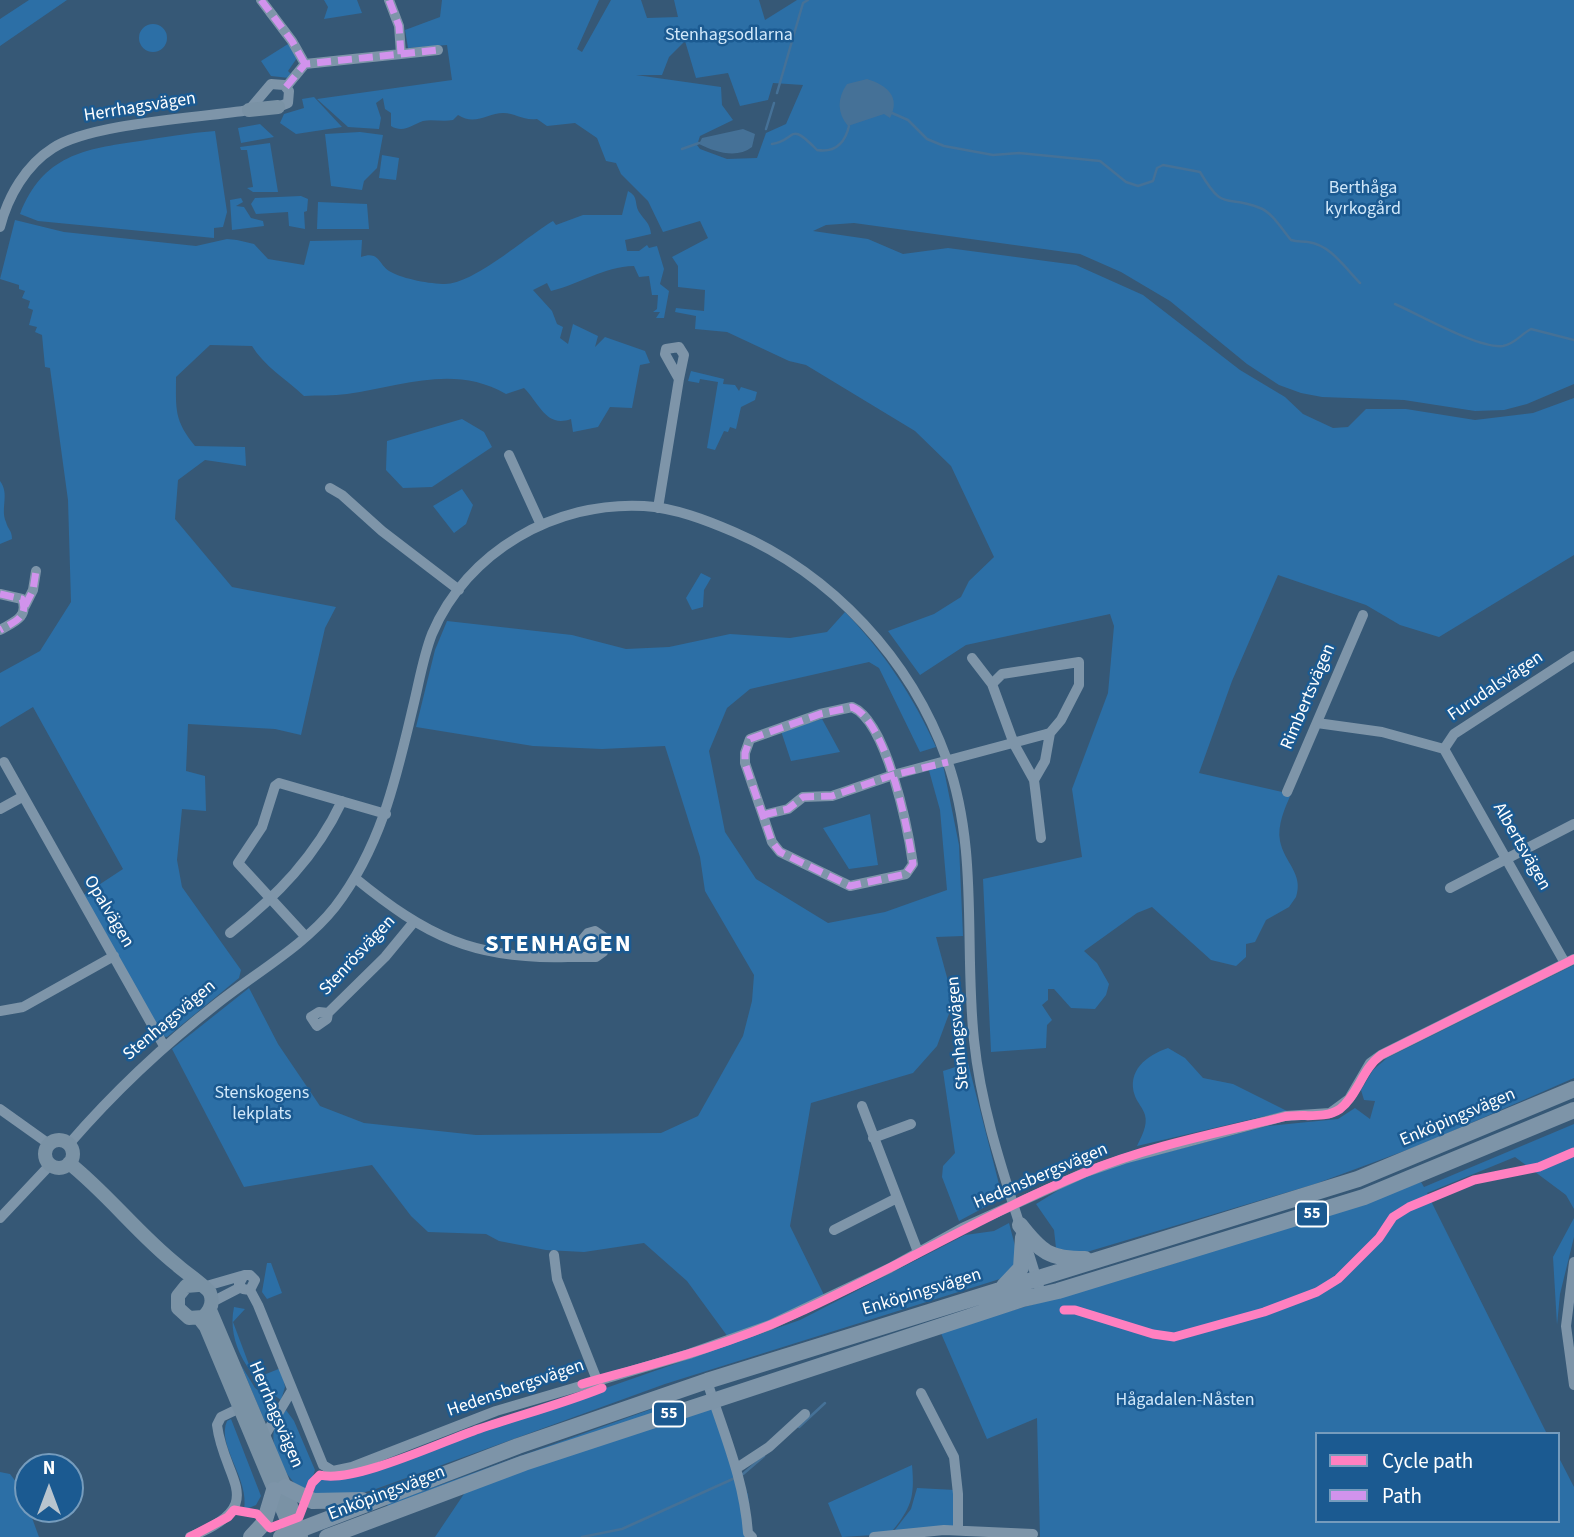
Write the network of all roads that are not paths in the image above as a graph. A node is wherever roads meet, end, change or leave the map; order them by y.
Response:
1 (261, 0) edge
2 (390, 0) edge
3 (438, 50) dead end
4 (401, 54) junction
5 (305, 64) junction
6 (286, 87) junction
7 (278, 107) joint
8 (249, 110) junction
9 (0, 227) edge
10 (679, 379) dead end
11 (509, 455) dead end
12 (330, 488) dead end
13 (658, 508) junction
14 (541, 525) junction
15 (36, 571) dead end
16 (459, 590) junction
17 (0, 594) edge
18 (24, 606) junction
19 (1363, 615) dead end
20 (0, 630) edge
21 (1574, 656) edge
22 (972, 658) dead end
23 (992, 684) junction
24 (1317, 723) junction
25 (1050, 733) junction
26 (1014, 744) junction
27 (1444, 749) junction
28 (4, 762) dead end
29 (948, 762) junction
30 (892, 775) junction
31 (1034, 779) junction
32 (1287, 792) dead end
33 (22, 797) junction
34 (342, 801) junction
35 (0, 809) edge
36 (386, 814) junction
37 (763, 815) junction
38 (1574, 824) edge
39 (1041, 838) dead end
40 (1508, 859) junction
41 (355, 878) junction
42 (1450, 888) dead end
43 (270, 901) junction
44 (413, 923) junction
45 (230, 933) dead end
46 (305, 936) junction
47 (114, 956) junction
48 (568, 957) dead end
49 (1570, 961) edge
50 (0, 1011) edge
51 (328, 1013) dead end
52 (164, 1046) junction
53 (1574, 1089) edge
54 (862, 1106) dead end
55 (0, 1109) edge
56 (1574, 1110) edge
57 (911, 1124) dead end
58 (873, 1138) junction
59 (49, 1144) junction
60 (69, 1144) junction
61 (69, 1163) junction
62 (50, 1165) junction
63 (897, 1198) junction
64 (1013, 1204) junction
65 (0, 1218) edge
66 (834, 1230) dead end
67 (1022, 1231) junction
68 (918, 1252) junction
69 (161, 1253) junction
70 (554, 1255) dead end
71 (1101, 1258) junction
72 (1574, 1262) edge
73 (244, 1284) junction
74 (200, 1286) junction
75 (1039, 1286) junction
76 (1001, 1289) junction
77 (180, 1292) junction
78 (207, 1310) junction
79 (597, 1380) junction
80 (707, 1381) junction
81 (1574, 1382) edge
82 (292, 1391) junction
83 (921, 1393) dead end
84 (713, 1399) junction
85 (245, 1406) junction
86 (805, 1414) dead end
87 (264, 1437) junction
88 (737, 1468) junction
89 (279, 1488) junction
90 (375, 1499) junction
91 (958, 1530) junction
92 (1033, 1534) dead end
93 (293, 1535) edge
94 (332, 1536) edge
95 (190, 1537) edge
96 (251, 1537) edge
97 (752, 1537) edge
98 (874, 1537) edge

1 - 5 street
2 - 4 street
3 - 4 street
4 - 5 street
5 - 6 street, Herrhagsvägen
6 - 7 street, Herrhagsvägen
6 - 8 street, Herrhagsvägen
7 - 8 street, Herrhagsvägen
8 - 9 street, Herrhagsvägen
10 - 13 street
11 - 14 street
12 - 16 street
13 - 14 street, Stenhagsvägen
13 - 29 street, Stenhagsvägen
14 - 16 street, Stenhagsvägen
15 - 18 street
16 - 36 street, Stenhagsvägen
17 - 18 street
18 - 20 street
19 - 24 street, Rimbertsvägen
21 - 27 street, Furudalsvägen
22 - 23 street
23 - 25 street
23 - 26 street
24 - 27 street, Furudalsvägen
24 - 32 street, Rimbertsvägen
25 - 26 street
25 - 31 street
26 - 29 street
26 - 31 street
27 - 40 street, Albertsvägen
28 - 33 street, Opalvägen
29 - 30 street
29 - 64 street, Stenhagsvägen
30 - 37 street
30 - 37 street
30 - 37 street
31 - 39 street
33 - 35 street
33 - 47 street, Opalvägen
34 - 36 street
34 - 43 street
34 - 43 street
36 - 41 street, Stenhagsvägen
38 - 40 street
40 - 42 street
40 - 49 street, Albertsvägen
41 - 44 street, Stenrösvägen
41 - 46 street, Stenhagsvägen
43 - 45 street
43 - 46 street
44 - 48 street, Stenrösvägen
44 - 51 street, Stenrösvägen
46 - 52 street, Stenhagsvägen
47 - 50 street
47 - 52 street, Opalvägen
49 - 64 street, Hedensbergsvägen
52 - 60 street, Stenhagsvägen
53 - 71 main road, Enköpingsvägen / 55
54 - 58 street
55 - 59 street
56 - 75 main road, Enköpingsvägen / 55
57 - 58 street
58 - 63 street
59 - 60 street
59 - 62 street
60 - 61 street
61 - 62 street
61 - 69 street
62 - 65 street
63 - 66 street
63 - 68 street
64 - 67 street, Stenhagsvägen
64 - 68 street, Hedensbergsvägen
67 - 71 main road
67 - 75 street, Stenhagsvägen
67 - 76 main road
68 - 79 street, Hedensbergsvägen
69 - 74 street
69 - 77 street
70 - 79 street
71 - 75 main road, Enköpingsvägen / 55
72 - 81 street
73 - 74 street
73 - 78 street
73 - 82 street, Hedensbergsvägen
74 - 77 street
74 - 78 street
75 - 76 main road, Enköpingsvägen / 55
75 - 84 main road, Enköpingsvägen / 55
76 - 80 main road, Enköpingsvägen / 55
77 - 78 street
78 - 85 street, Herrhagsvägen
79 - 82 street, Hedensbergsvägen
80 - 84 street
80 - 90 main road, Enköpingsvägen / 55
82 - 87 street
83 - 91 street
84 - 88 street
84 - 94 main road, Enköpingsvägen / 55
85 - 87 street, Herrhagsvägen
85 - 89 street, Herrhagsvägen
85 - 95 street
86 - 88 street
87 - 89 street, Herrhagsvägen
88 - 97 street
89 - 90 main road
89 - 93 street, Herrhagsvägen
89 - 96 main road
90 - 93 main road, Enköpingsvägen / 55
91 - 92 street
91 - 98 street

